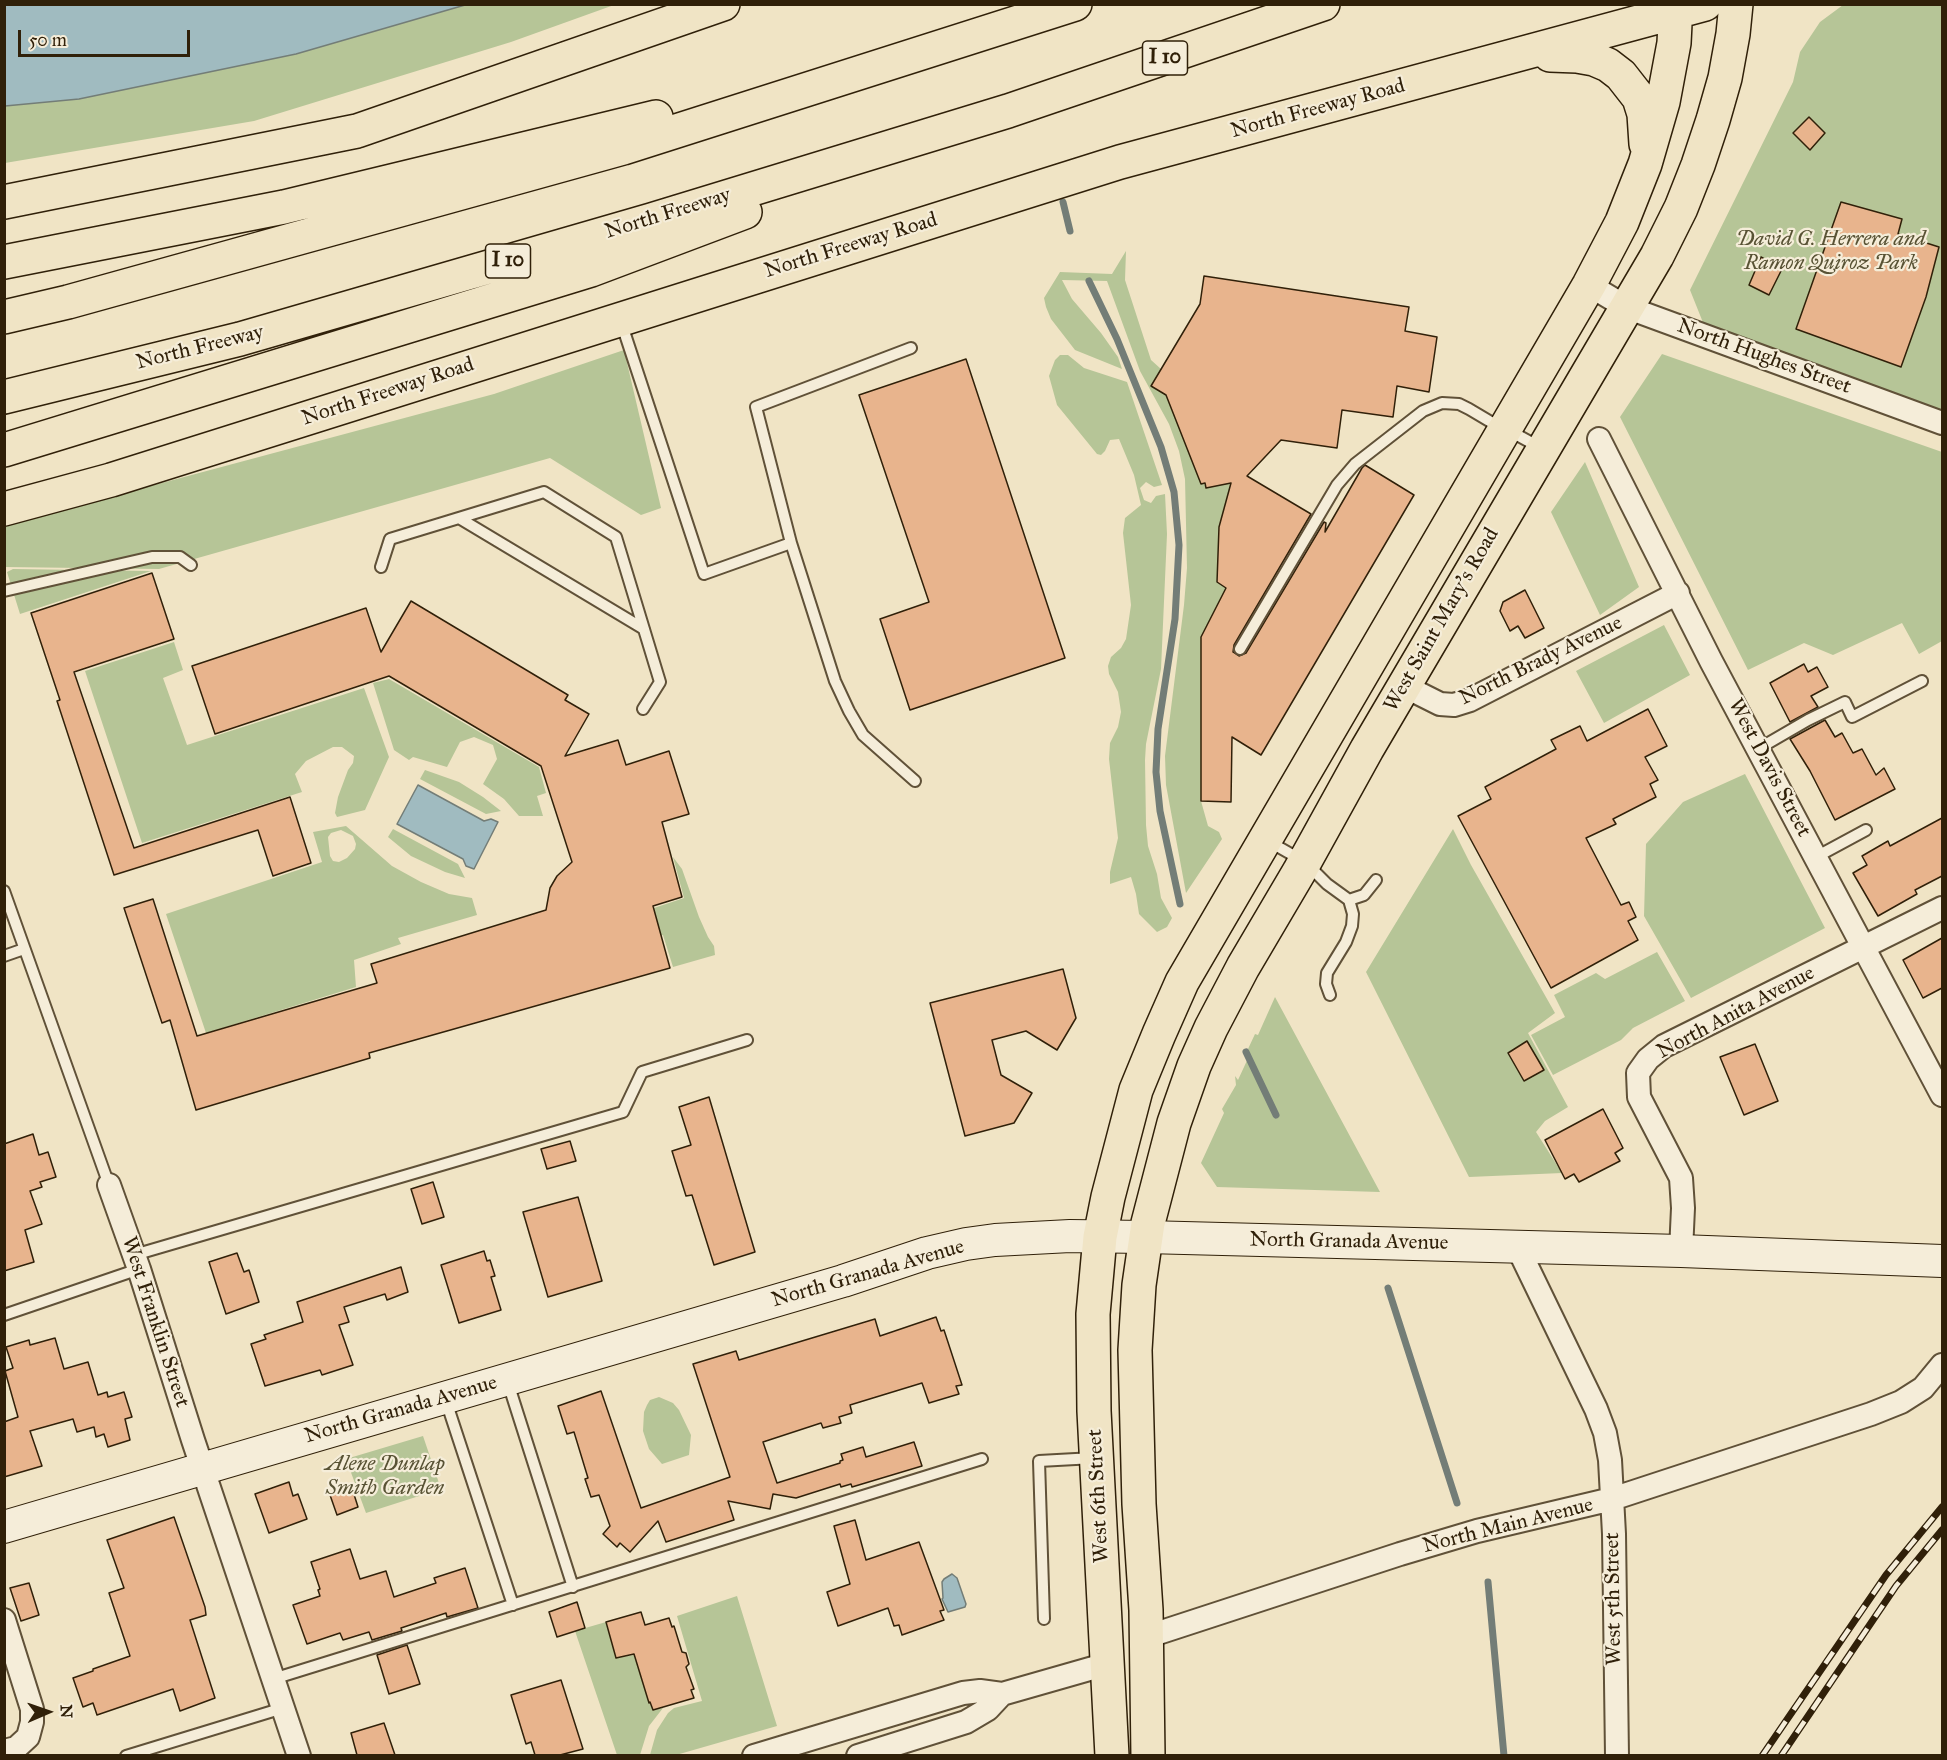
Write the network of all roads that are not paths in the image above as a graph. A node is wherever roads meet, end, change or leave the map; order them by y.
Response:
1 (723, 4) edge
2 (1075, 4) edge
3 (1323, 4) edge
4 (1736, 4) edge
5 (1685, 7) edge
6 (992, 32) junction
7 (1509, 59) junction
8 (1008, 111) junction
9 (1645, 164) junction
10 (4, 202) edge
11 (4, 261) edge
12 (1589, 285) junction
13 (1626, 307) junction
14 (4, 317) edge
15 (620, 318) junction
16 (911, 348) dead end
17 (4, 397) edge
18 (1942, 423) edge
19 (1504, 429) junction
20 (1599, 440) dead end
21 (4, 450) edge
22 (1543, 450) junction
23 (4, 508) edge
24 (459, 518) junction
25 (791, 543) junction
26 (191, 566) dead end
27 (381, 567) dead end
28 (4, 591) edge
29 (1678, 593) junction
30 (644, 629) junction
31 (1240, 649) dead end
32 (1922, 681) dead end
33 (1404, 686) junction
34 (643, 709) dead end
35 (1758, 749) junction
36 (915, 781) dead end
37 (1866, 830) dead end
38 (1265, 840) junction
39 (1816, 857) junction
40 (1305, 862) junction
41 (1376, 880) dead end
42 (4, 891) edge
43 (1349, 900) junction
44 (1942, 908) edge
45 (1864, 946) junction
46 (24, 949) junction
47 (4, 956) edge
48 (1330, 995) dead end
49 (747, 1040) dead end
50 (1942, 1095) edge
51 (109, 1185) joint
52 (1100, 1237) junction
53 (1146, 1237) junction
54 (1517, 1246) junction
55 (1681, 1251) junction
56 (1942, 1261) edge
57 (137, 1262) junction
58 (4, 1315) edge
59 (1942, 1365) edge
60 (507, 1379) junction
61 (445, 1398) junction
62 (1097, 1458) junction
63 (982, 1459) dead end
64 (202, 1468) junction
65 (1612, 1499) junction
66 (4, 1527) edge
67 (573, 1587) junction
68 (513, 1605) junction
69 (1044, 1619) dead end
70 (4, 1620) edge
71 (1146, 1637) junction
72 (1107, 1664) junction
73 (273, 1679) junction
74 (1002, 1694) junction
75 (283, 1708) junction
76 (18, 1750) edge
77 (126, 1755) edge
78 (299, 1755) edge
79 (754, 1755) edge
80 (858, 1755) edge
81 (1112, 1755) edge
82 (1148, 1755) edge
83 (1617, 1755) edge

1 - 10 main road
2 - 6 main road
3 - 8 main road, North Freeway / I 10
4 - 13 main road, West Saint Mary's Road
5 - 7 main road, North Freeway Road
5 - 9 main road, West Saint Mary's Road
6 - 11 main road
6 - 14 main road
7 - 9 main road
7 - 15 main road, North Freeway Road
8 - 17 main road, North Freeway / I 10
8 - 21 main road
9 - 12 main road, West Saint Mary's Road
12 - 13 street, North Hughes Street
12 - 19 main road, West Saint Mary's Road
13 - 18 street, North Hughes Street
13 - 22 main road, West Saint Mary's Road
15 - 23 main road, North Freeway Road
15 - 25 lane
16 - 25 lane
19 - 22 lane
19 - 31 lane
19 - 38 main road, West Saint Mary's Road
20 - 29 street, West Davis Street
22 - 33 main road, West Saint Mary's Road
24 - 27 lane
24 - 30 lane
24 - 30 lane
25 - 36 lane
26 - 28 lane
29 - 33 street, North Brady Avenue
29 - 35 street, West Davis Street
30 - 34 lane
32 - 35 lane
33 - 40 main road, West Saint Mary's Road
35 - 39 street, West Davis Street
37 - 39 lane
38 - 40 lane
38 - 52 main road, West Saint Mary's Road
39 - 45 street, West Davis Street
40 - 43 lane
40 - 53 main road, West Saint Mary's Road
41 - 43 lane
42 - 46 lane, West Franklin Street
43 - 48 lane
44 - 45 street, North Anita Avenue
45 - 50 street, West Davis Street
45 - 55 street, North Anita Avenue
46 - 47 lane
46 - 51 lane, West Franklin Street
49 - 57 lane
51 - 57 street, West Franklin Street
52 - 53 main road, North Granada Avenue
52 - 60 main road, North Granada Avenue
52 - 62 main road, West 6th Street
53 - 54 main road, North Granada Avenue
53 - 71 main road, West 6th Street
54 - 55 main road, North Granada Avenue
54 - 65 street, West 5th Street
55 - 56 main road, North Granada Avenue
57 - 58 lane
57 - 64 street, West Franklin Street
59 - 65 street, North Main Avenue
60 - 61 main road, North Granada Avenue
60 - 67 lane
61 - 64 main road, North Granada Avenue
61 - 68 lane
62 - 69 lane
62 - 72 main road, West 6th Street
63 - 67 lane
64 - 66 main road, North Granada Avenue
64 - 73 street, West Franklin Street
65 - 71 street, North Main Avenue
65 - 83 street, West 5th Street
67 - 68 lane
68 - 73 lane
70 - 76 street
71 - 82 main road, West 6th Street
72 - 74 street
72 - 81 main road, West 6th Street
73 - 75 street, West Franklin Street
74 - 79 street
74 - 80 street
75 - 77 lane
75 - 78 street, West Franklin Street

